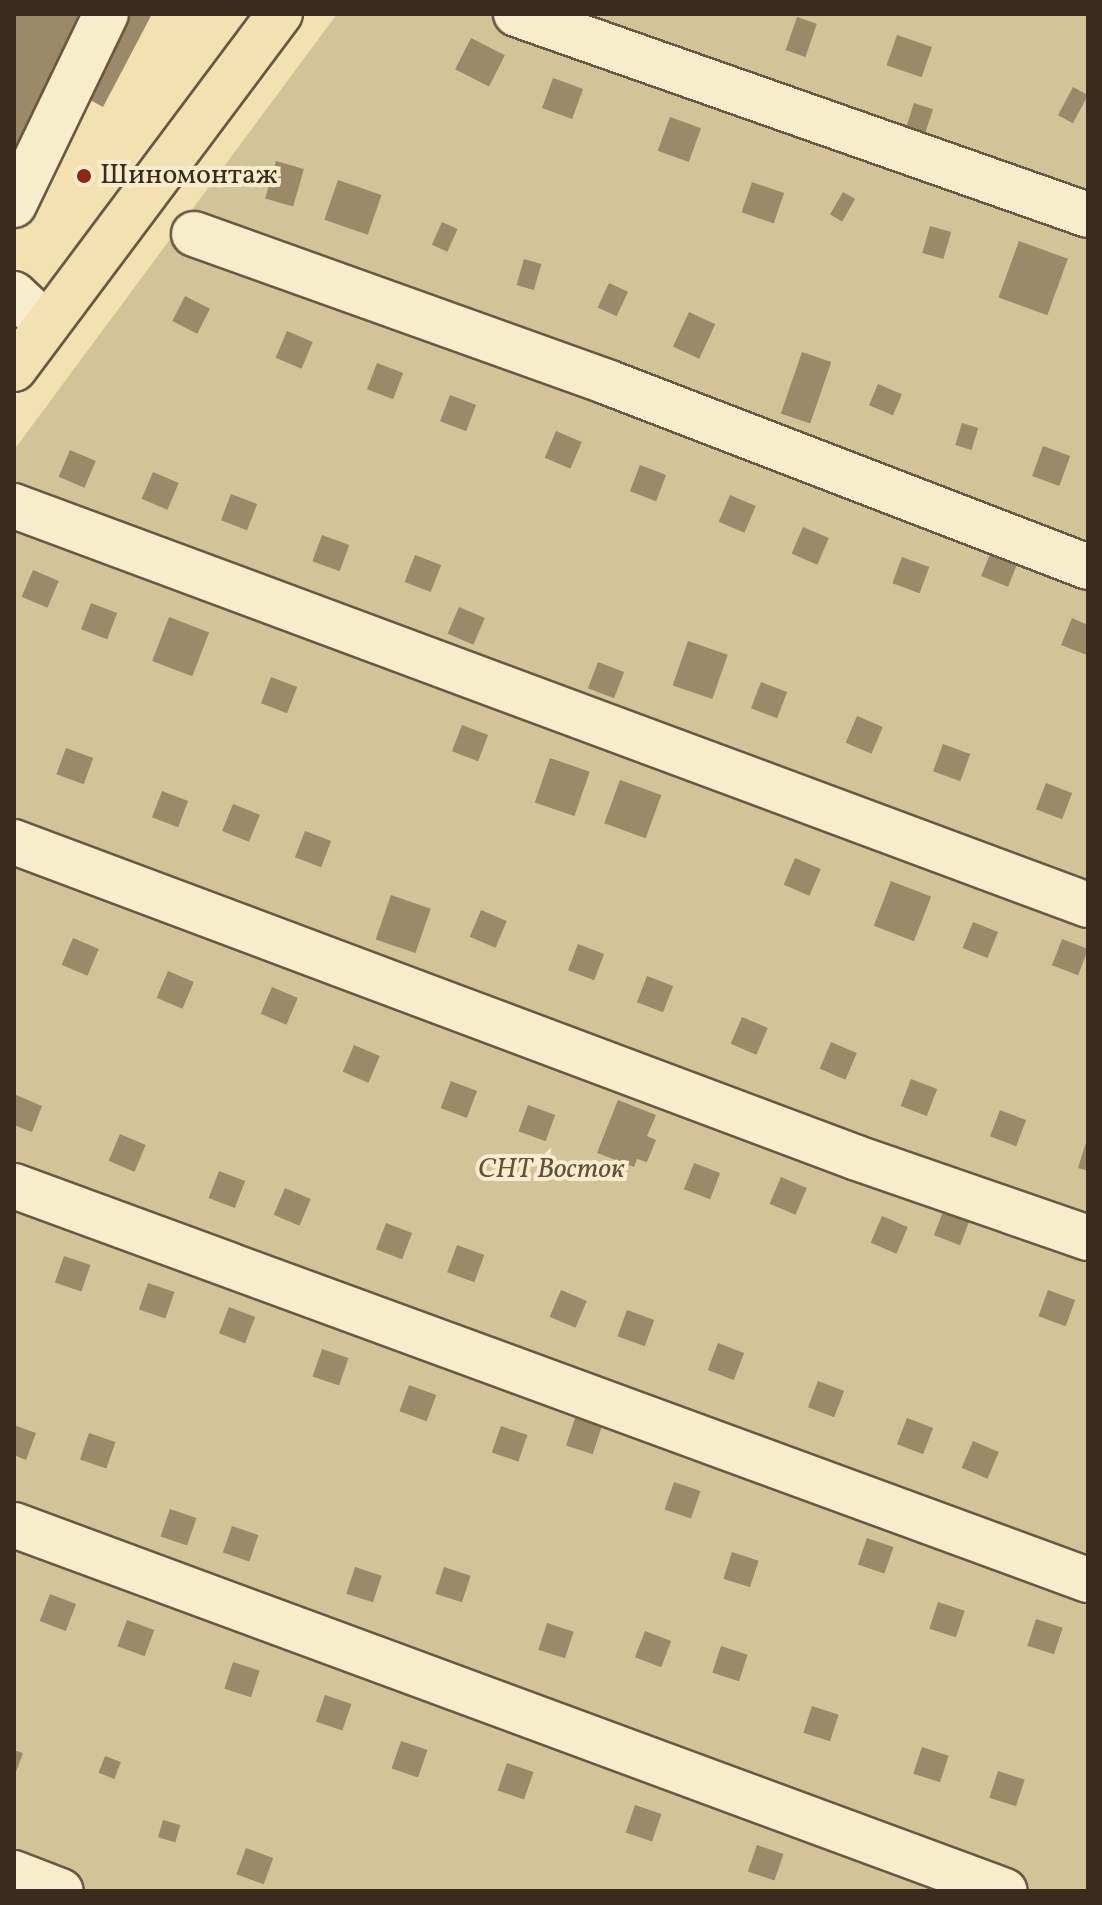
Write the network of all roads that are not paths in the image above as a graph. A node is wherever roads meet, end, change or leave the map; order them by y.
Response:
1 (106, 14) edge
2 (280, 14) edge
3 (516, 14) edge
4 (14, 205) edge
5 (1088, 215) edge
6 (194, 234) dead end
7 (14, 294) edge
8 (47, 325) junction
9 (14, 369) edge
10 (14, 506) edge
11 (1088, 567) edge
12 (14, 842) edge
13 (1088, 905) edge
14 (14, 1186) edge
15 (1088, 1238) edge
16 (14, 1525) edge
17 (1088, 1580) edge
18 (14, 1873) edge
19 (61, 1891) edge
20 (1005, 1891) edge

1 - 4 lane
2 - 8 main road
3 - 5 lane
6 - 11 lane
7 - 8 lane
8 - 9 main road
10 - 13 lane
12 - 15 lane
14 - 17 lane
16 - 20 lane
18 - 19 lane

